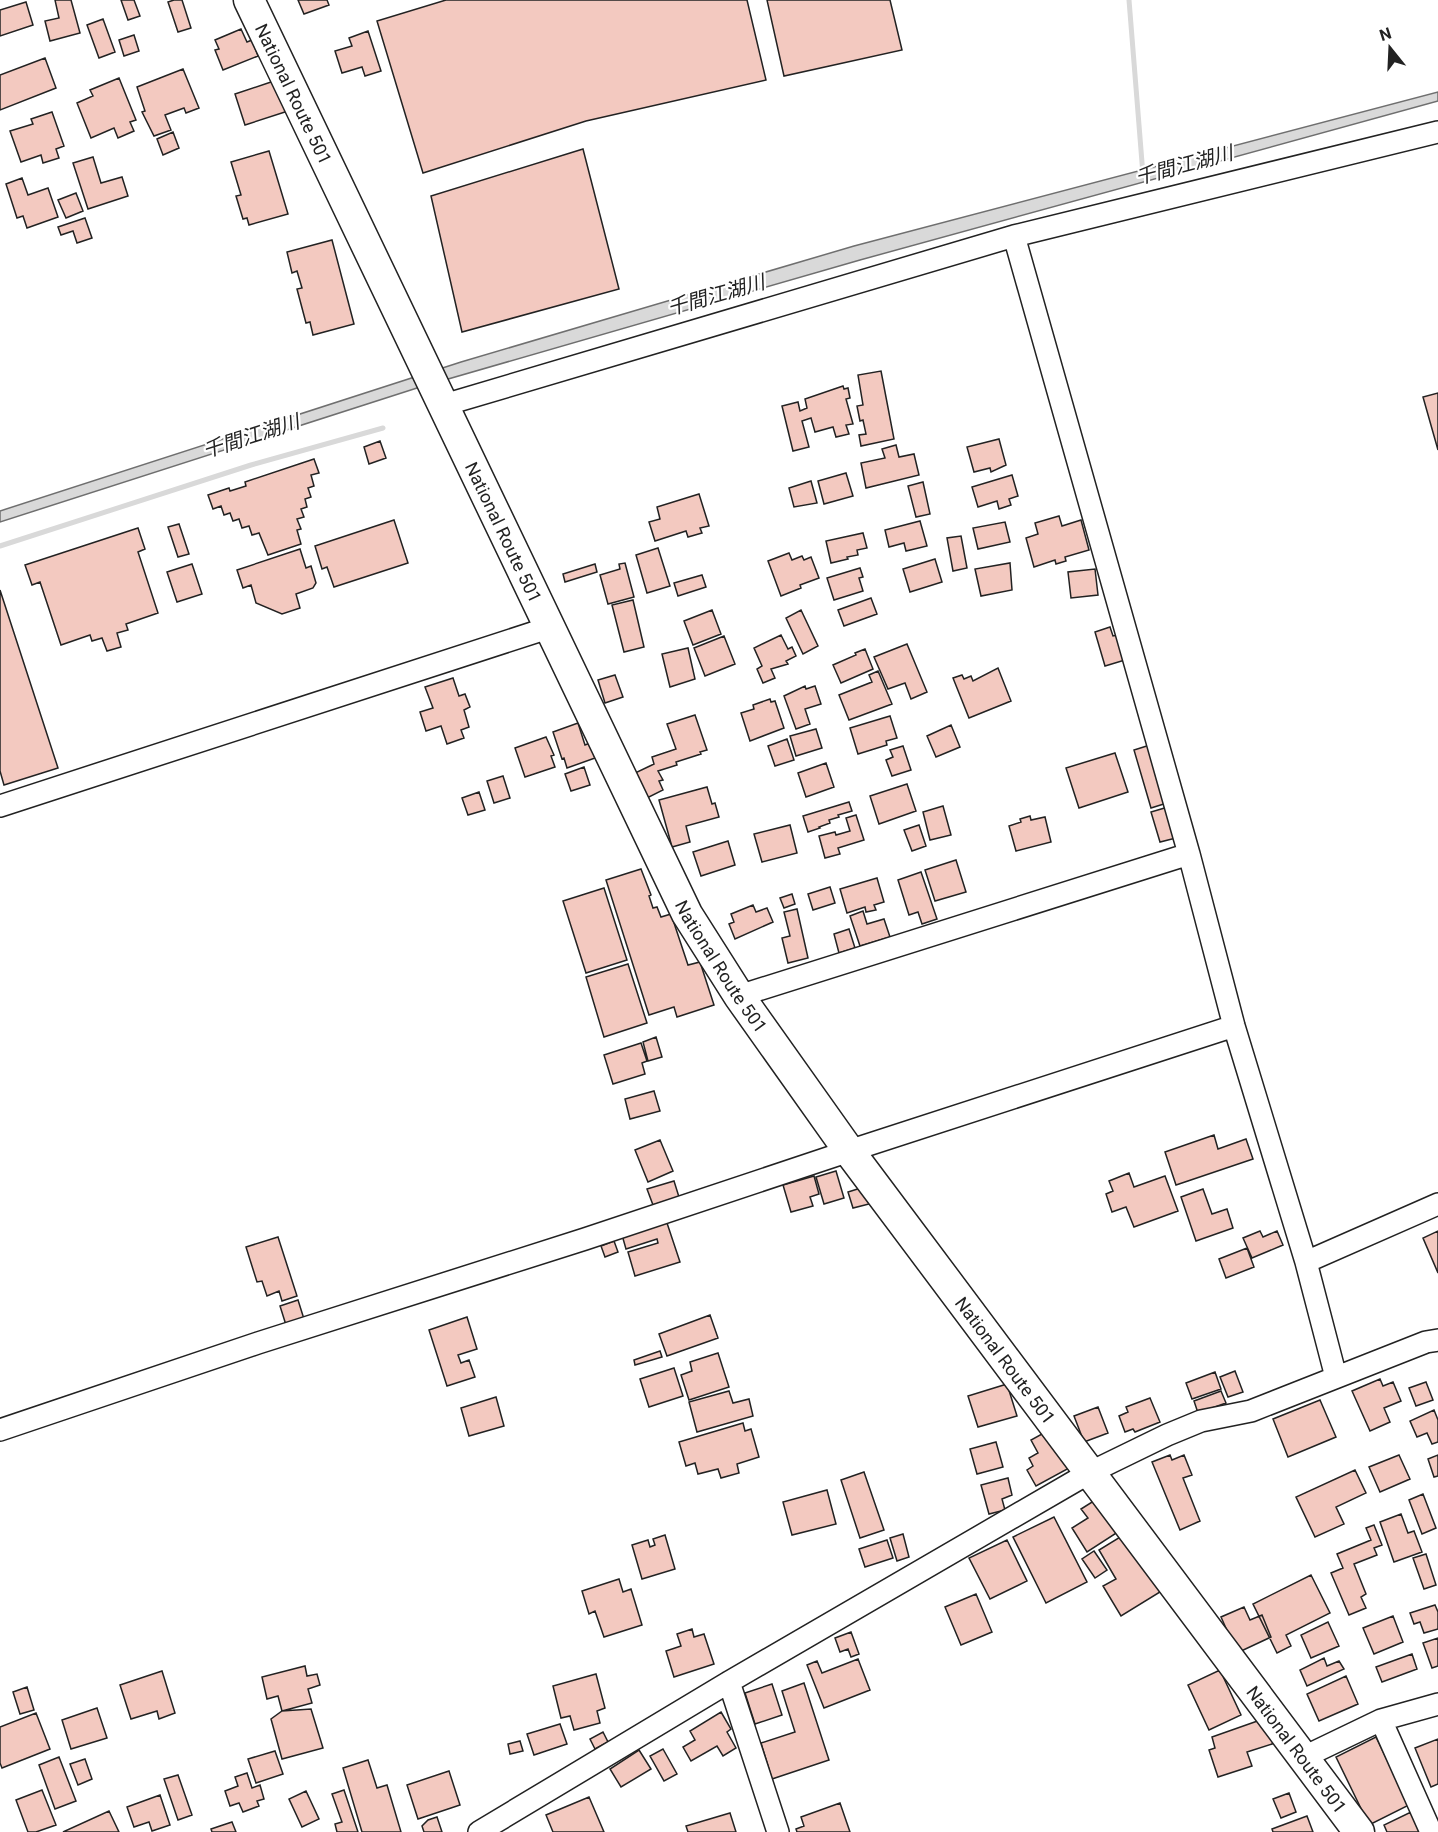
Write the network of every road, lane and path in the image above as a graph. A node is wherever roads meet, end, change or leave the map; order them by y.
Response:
1 (249, 0) edge
2 (1438, 132) edge
3 (1014, 236) junction
4 (436, 388) junction
5 (551, 627) junction
6 (0, 806) edge
7 (1189, 854) junction
8 (739, 996) junction
9 (1234, 1026) junction
10 (849, 1151) junction
11 (1438, 1204) edge
12 (1306, 1262) junction
13 (1438, 1340) edge
14 (1336, 1377) junction
15 (0, 1430) edge
16 (1089, 1473) junction
17 (729, 1682) junction
18 (1438, 1704) edge
19 (1381, 1720) junction
20 (1302, 1758) junction
21 (479, 1832) edge
22 (778, 1832) edge
23 (1359, 1832) edge
24 (1431, 1832) edge

1 - 4 highway, National Route 501
2 - 3 street
3 - 4 street
3 - 7 street
4 - 5 highway, National Route 501
5 - 6 street
5 - 8 highway, National Route 501
7 - 8 street
7 - 9 street
8 - 10 highway, National Route 501
9 - 10 street
9 - 12 street
10 - 15 street
10 - 16 highway, National Route 501
11 - 12 street
12 - 14 street
13 - 14 street
14 - 16 street
16 - 17 street
16 - 20 highway, National Route 501
17 - 21 street
17 - 22 street
18 - 19 street
19 - 20 street
19 - 24 street
20 - 23 highway, National Route 501

